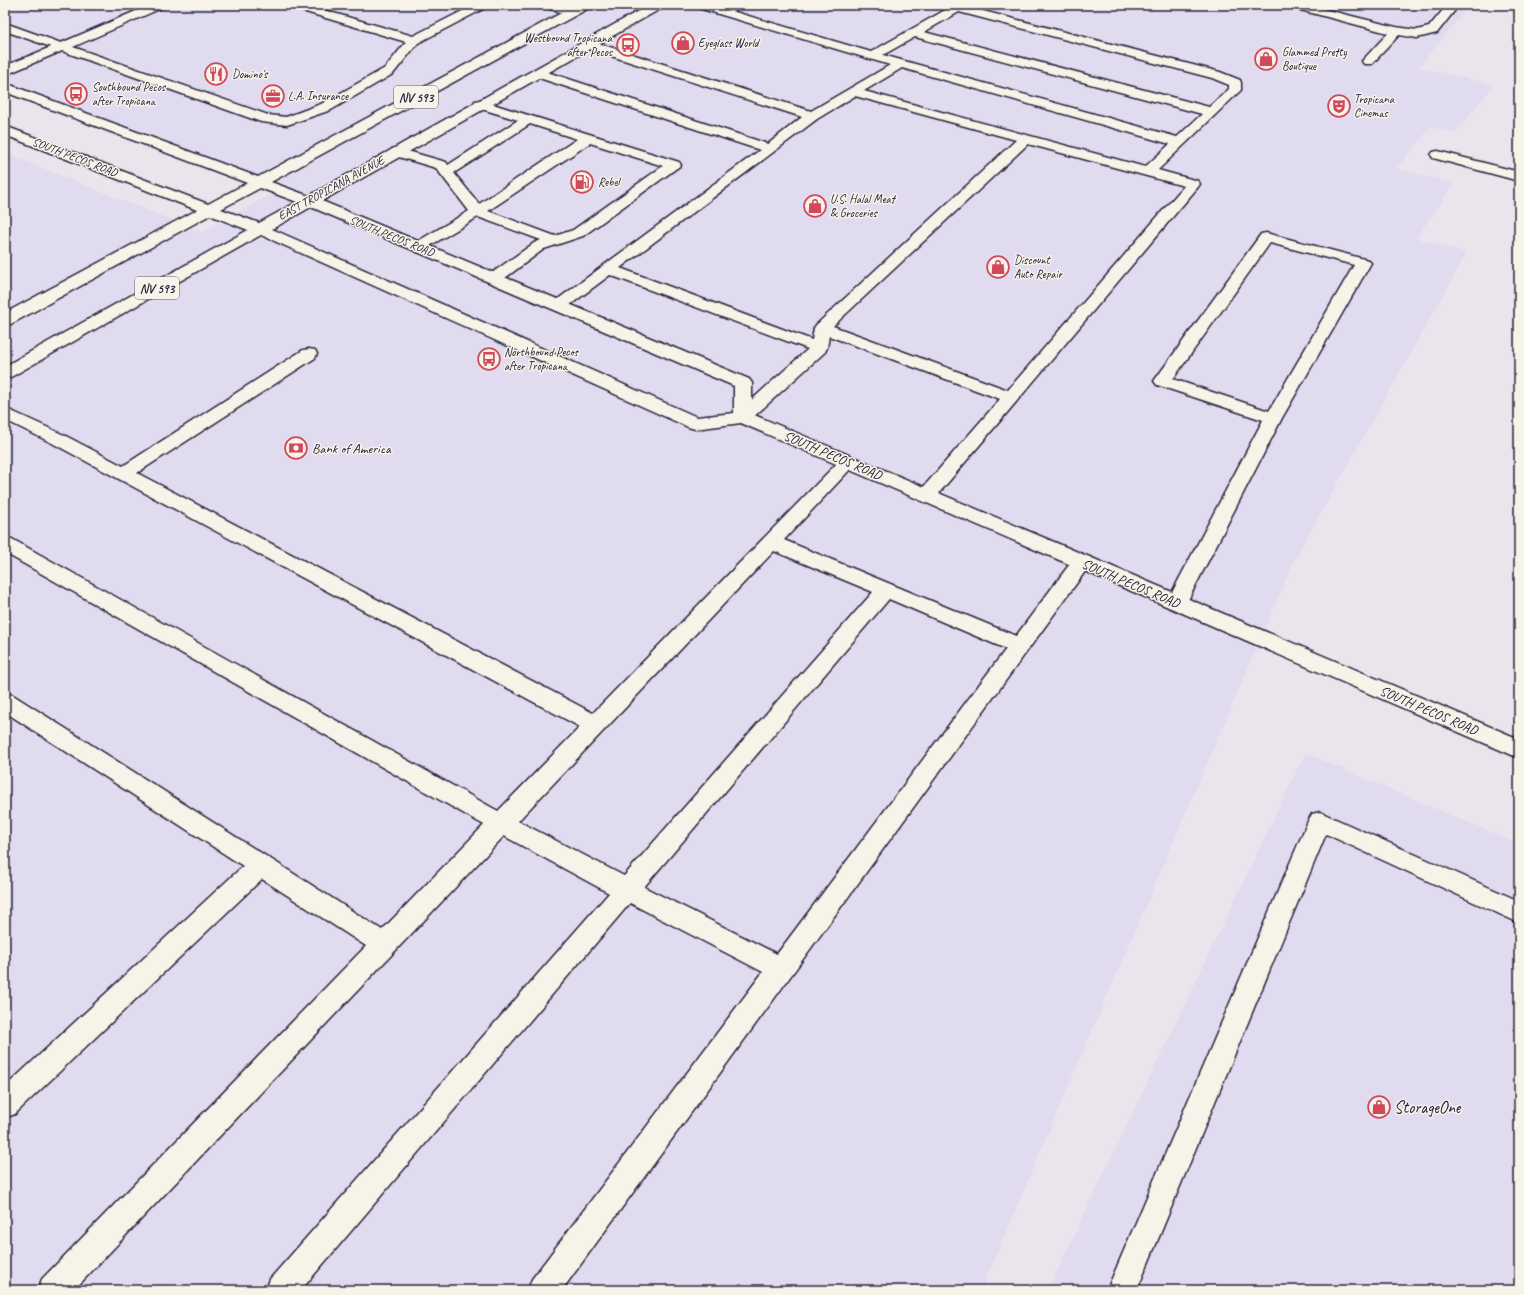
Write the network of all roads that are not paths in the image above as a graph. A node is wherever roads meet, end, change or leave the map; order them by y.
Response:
1 (160, 5) edge
2 (293, 5) edge
3 (483, 5) edge
4 (548, 5) edge
5 (585, 5) edge
6 (658, 5) edge
7 (699, 5) edge
8 (944, 5) edge
9 (1293, 5) edge
10 (1453, 5) edge
11 (958, 8) junction
12 (573, 12) junction
13 (5, 27) edge
14 (1396, 31) junction
15 (914, 33) junction
16 (414, 40) junction
17 (587, 44) junction
18 (61, 46) junction
19 (872, 56) junction
20 (1368, 61) dead end
21 (901, 64) junction
22 (5, 71) edge
23 (537, 73) junction
24 (5, 86) edge
25 (853, 92) junction
26 (480, 104) junction
27 (1211, 112) junction
28 (812, 116) junction
29 (529, 119) junction
30 (5, 130) edge
31 (588, 138) junction
32 (1025, 139) junction
33 (1180, 142) junction
34 (770, 149) junction
35 (397, 152) junction
36 (1438, 155) dead end
37 (446, 172) junction
38 (1148, 172) junction
39 (1519, 177) edge
40 (259, 182) junction
41 (309, 201) junction
42 (209, 209) junction
43 (477, 212) junction
44 (260, 229) junction
45 (556, 241) junction
46 (418, 246) junction
47 (608, 269) junction
48 (494, 278) junction
49 (560, 305) junction
50 (5, 320) edge
51 (822, 328) junction
52 (819, 348) junction
53 (309, 354) dead end
54 (5, 373) edge
55 (1011, 397) junction
56 (5, 413) edge
57 (743, 417) junction
58 (1273, 418) junction
59 (848, 462) junction
60 (124, 474) junction
61 (927, 496) junction
62 (771, 542) junction
63 (5, 544) edge
64 (1082, 562) junction
65 (886, 590) junction
66 (1177, 602) junction
67 (1020, 646) junction
68 (5, 701) edge
69 (596, 725) junction
70 (1519, 749) edge
71 (502, 824) junction
72 (260, 865) junction
73 (626, 890) junction
74 (1519, 912) edge
75 (385, 945) junction
76 (781, 969) junction
77 (5, 1105) edge
78 (52, 1290) edge
79 (281, 1290) edge
80 (543, 1290) edge
81 (1122, 1290) edge

1 - 18 lane
2 - 16 lane
3 - 16 lane
4 - 12 lane
5 - 12 main road, NV 593
6 - 17 main road, EAST TROPICANA AVENUE / NV 593
7 - 19 lane
8 - 11 lane
9 - 14 lane
10 - 14 lane
11 - 15 lane
11 - 27 lane
12 - 40 main road, NV 593
13 - 18 lane
14 - 20 lane
15 - 19 lane
15 - 27 lane
16 - 18 lane
17 - 23 main road, EAST TROPICANA AVENUE / NV 593
17 - 28 lane
18 - 22 lane
19 - 21 lane
21 - 25 lane
21 - 33 lane
23 - 26 main road, EAST TROPICANA AVENUE / NV 593
23 - 34 lane
24 - 40 main road, SOUTH PECOS ROAD
25 - 28 lane
25 - 32 lane
26 - 29 lane
26 - 35 main road, EAST TROPICANA AVENUE / NV 593
27 - 33 lane
28 - 34 lane
29 - 31 lane
29 - 37 lane
30 - 42 main road, SOUTH PECOS ROAD
31 - 43 lane
31 - 45 lane
32 - 38 lane
32 - 51 lane
33 - 38 lane
34 - 47 lane
35 - 37 lane
35 - 41 main road, EAST TROPICANA AVENUE / NV 593
36 - 39 main road
37 - 43 lane
38 - 55 lane
40 - 41 main road, SOUTH PECOS ROAD
40 - 42 main road, NV 593
41 - 44 main road, EAST TROPICANA AVENUE / NV 593
41 - 46 main road, SOUTH PECOS ROAD
42 - 44 main road, SOUTH PECOS ROAD
42 - 50 main road, NV 593
43 - 45 lane
43 - 46 lane
44 - 54 main road, EAST TROPICANA AVENUE / NV 593
44 - 57 main road, SOUTH PECOS ROAD
45 - 48 lane
46 - 48 main road, SOUTH PECOS ROAD
47 - 49 lane
47 - 52 lane
48 - 49 main road, SOUTH PECOS ROAD
49 - 57 main road, SOUTH PECOS ROAD
51 - 52 lane
51 - 55 lane
52 - 57 lane
53 - 60 lane
55 - 61 lane
56 - 60 lane
57 - 59 main road, SOUTH PECOS ROAD
58 - 58 lane
58 - 66 lane
59 - 61 main road, SOUTH PECOS ROAD
59 - 62 lane
60 - 69 lane
61 - 64 main road, SOUTH PECOS ROAD
62 - 65 lane
62 - 69 lane
63 - 71 lane
64 - 66 main road, SOUTH PECOS ROAD
64 - 67 lane
65 - 67 lane
65 - 73 lane
66 - 70 main road, SOUTH PECOS ROAD
67 - 76 lane
68 - 72 lane
69 - 71 lane
71 - 73 lane
71 - 75 lane
72 - 75 lane
72 - 77 lane
73 - 76 lane
73 - 79 lane
74 - 81 lane
75 - 78 lane
76 - 80 lane

